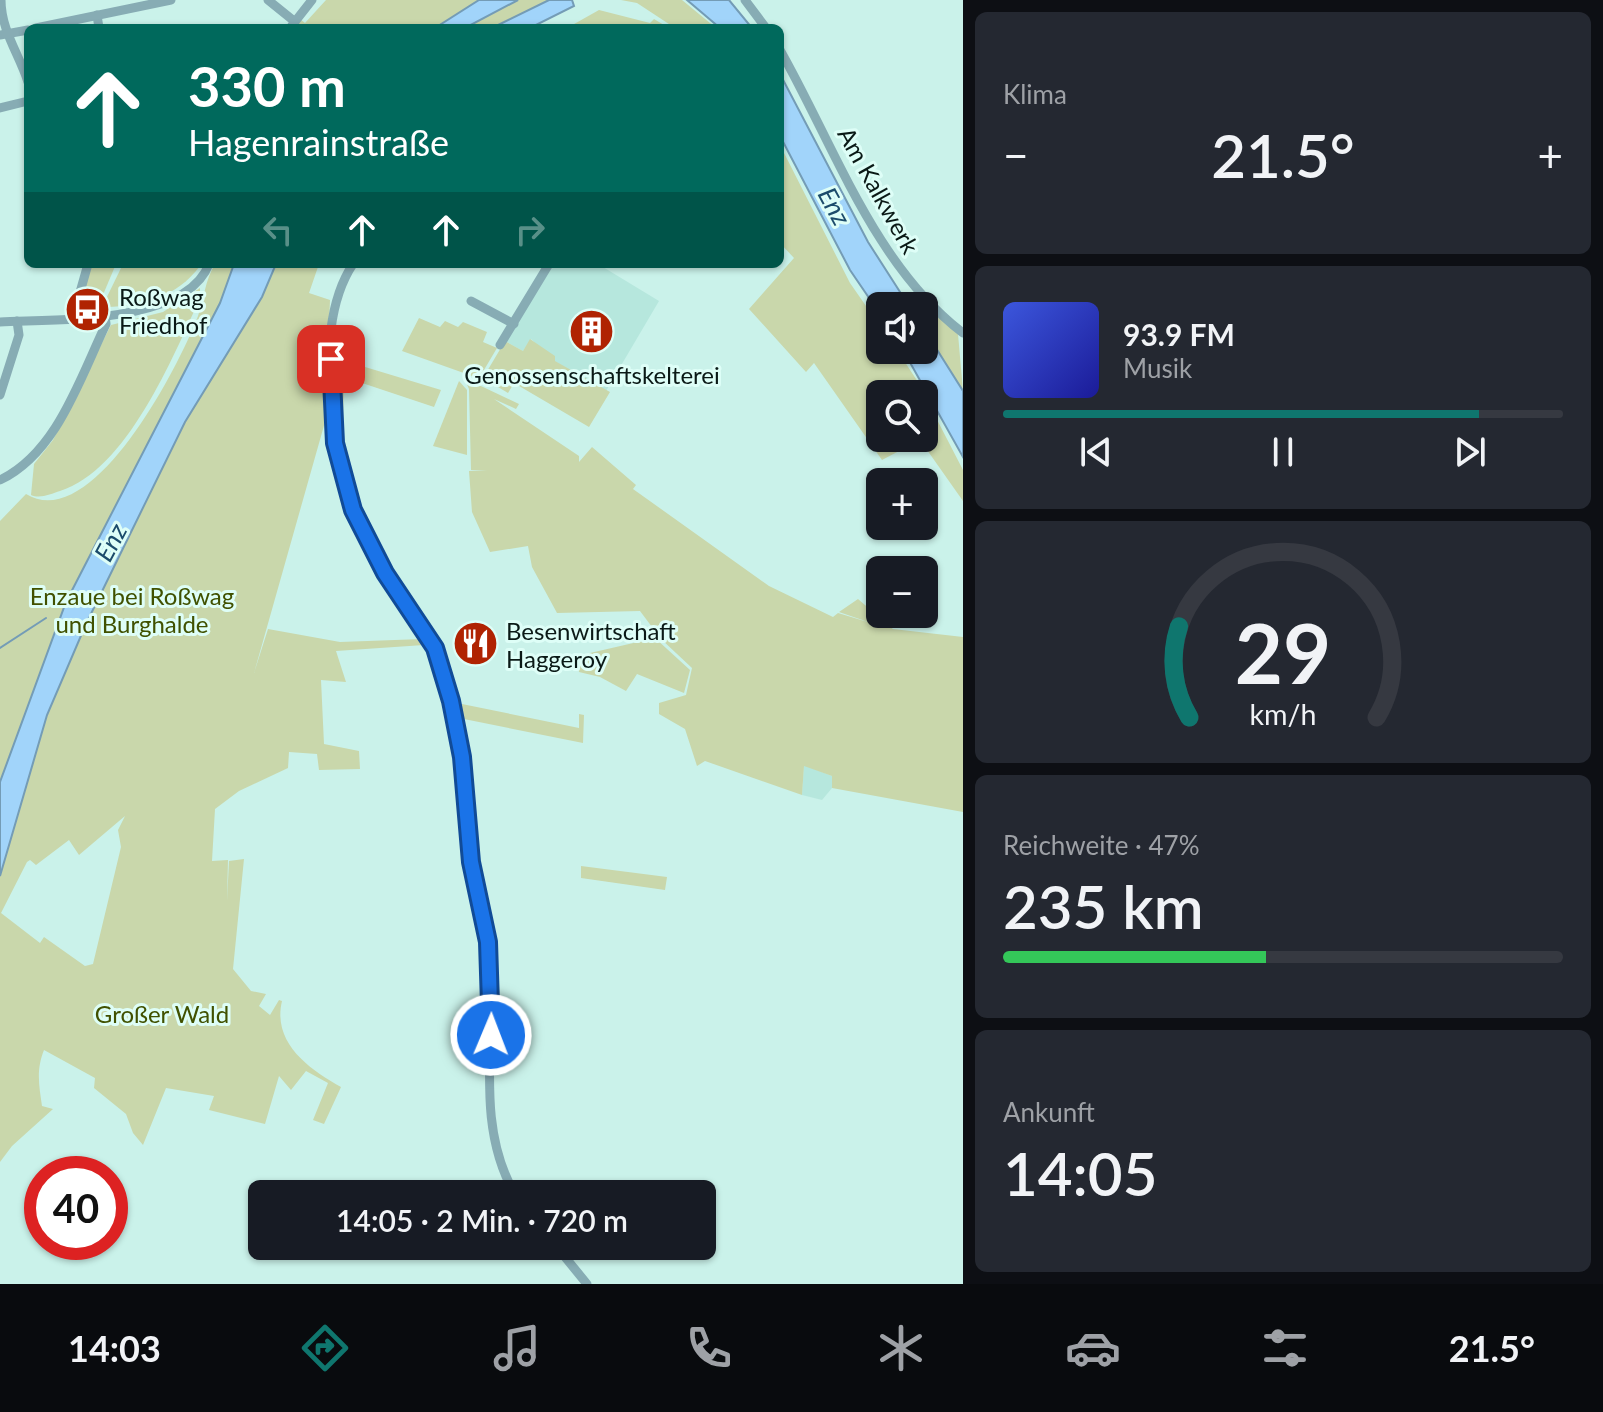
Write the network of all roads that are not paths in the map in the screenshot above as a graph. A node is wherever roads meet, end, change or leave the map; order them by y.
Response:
1 (1, 0) edge
2 (171, 0) edge
3 (268, 0) edge
4 (312, 0) edge
5 (745, 0) edge
6 (97, 15) junction
7 (55, 24) edge
8 (98, 24) edge
9 (291, 24) edge
10 (293, 24) edge
11 (763, 24) edge
12 (24, 31) edge
13 (3, 35) edge
14 (784, 58) edge
15 (24, 71) edge
16 (24, 102) edge
17 (0, 108) edge
18 (87, 268) edge
19 (206, 268) edge
20 (351, 268) edge
21 (547, 268) edge
22 (471, 301) dead end
23 (105, 315) junction
24 (73, 317) junction
25 (17, 321) junction
26 (0, 322) edge
27 (514, 324) junction
28 (963, 333) edge
29 (500, 345) dead end
30 (0, 395) edge
31 (0, 480) edge
32 (509, 1180) edge
33 (567, 1260) edge
34 (587, 1284) edge

1 - 13 street
2 - 6 street
3 - 9 street
4 - 10 street
5 - 11 street
6 - 7 street
6 - 8 street
12 - 13 street
13 - 15 street
14 - 28 street, Am Kalkwerk
16 - 17 street
18 - 24 street
19 - 23 street
20 - 32 street
21 - 27 street
22 - 27 street
23 - 24 street
23 - 31 street
24 - 25 street
25 - 26 street
25 - 30 street
27 - 29 street
33 - 34 street

